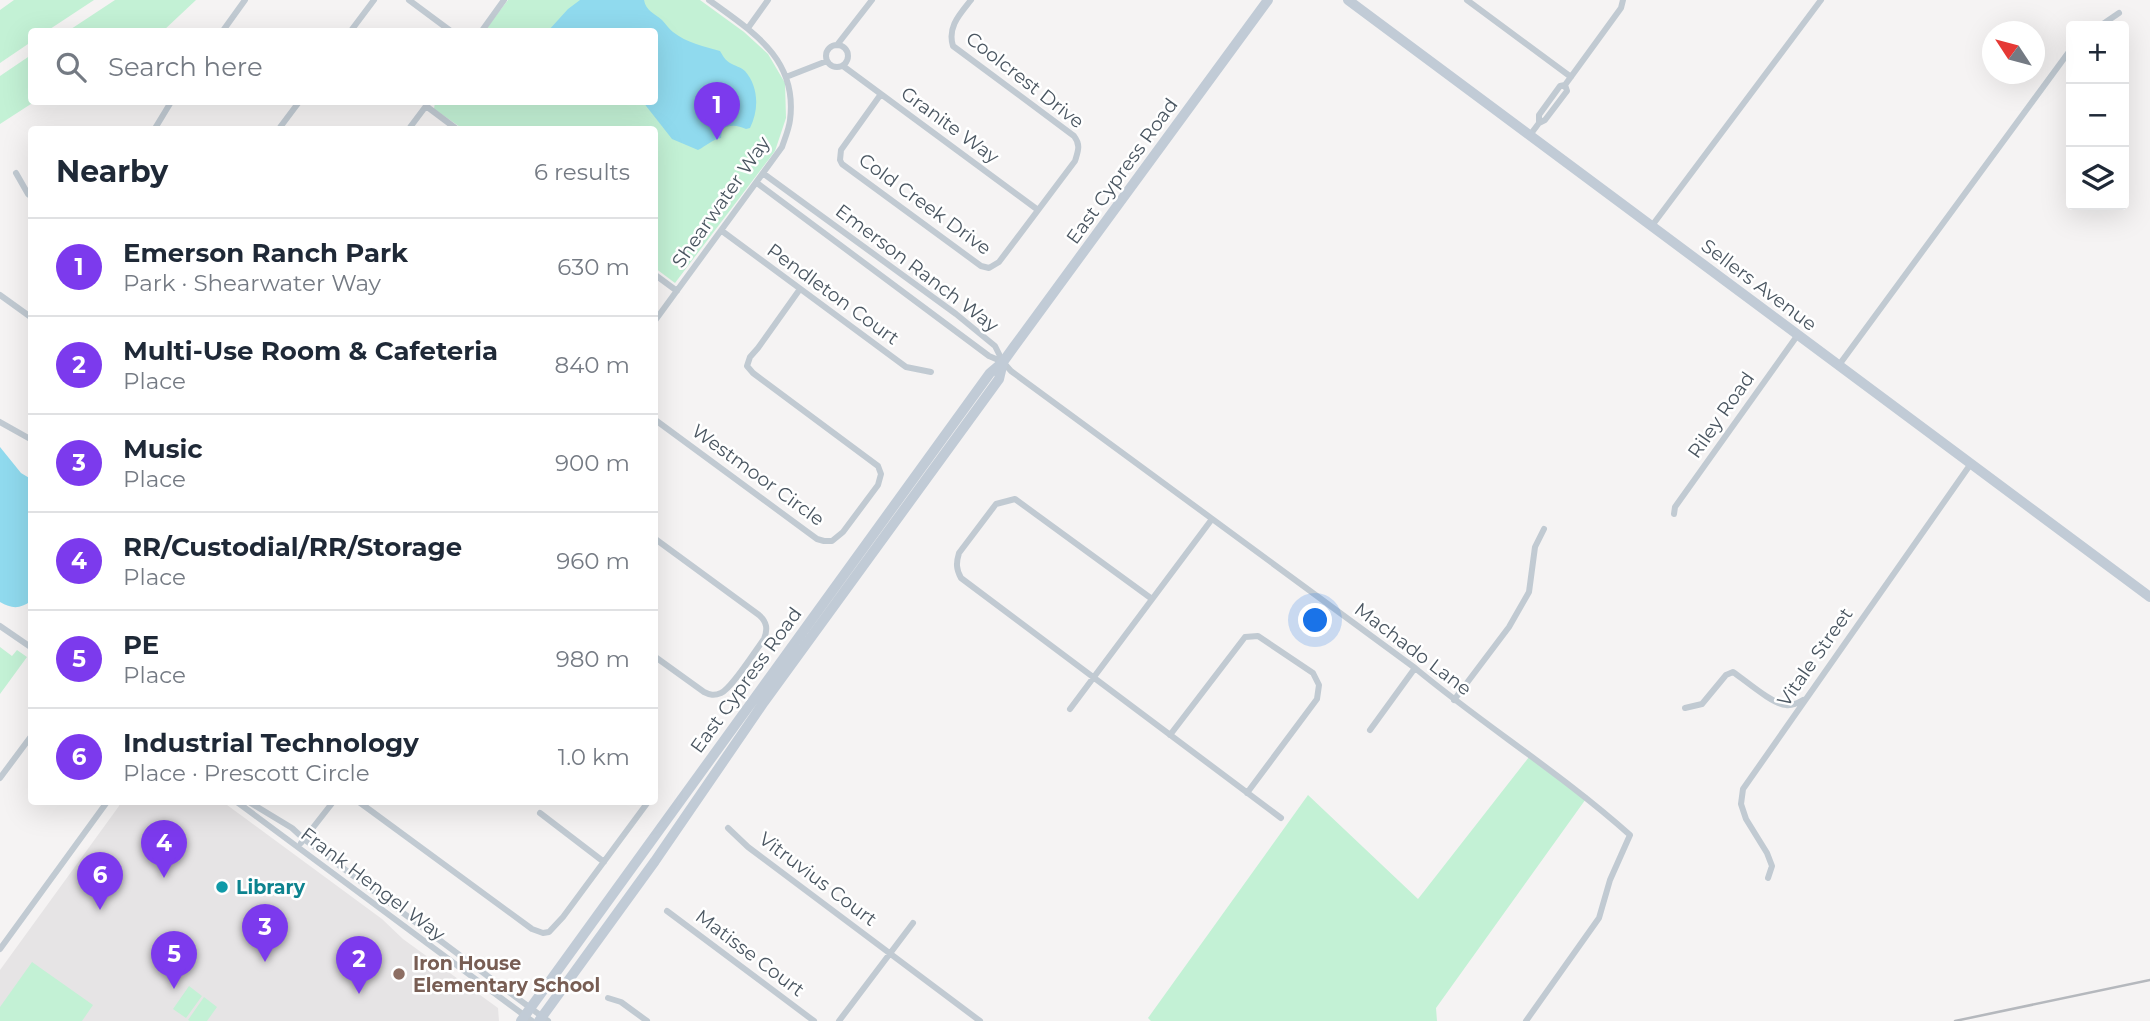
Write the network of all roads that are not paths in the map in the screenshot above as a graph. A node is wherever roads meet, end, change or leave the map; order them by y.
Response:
1 (245, 0) edge
2 (374, 0) edge
3 (409, 0) edge
4 (504, 0) edge
5 (709, 0) edge
6 (768, 0) edge
7 (872, 0) edge
8 (971, 0) edge
9 (1268, 0) edge
10 (1348, 0) edge
11 (1467, 0) edge
12 (1623, 0) edge
13 (1821, 0) edge
14 (2119, 13) dead end
15 (2107, 21) edge
16 (225, 28) edge
17 (353, 28) edge
18 (447, 28) edge
19 (484, 28) edge
20 (748, 28) junction
21 (837, 45) junction
22 (2066, 56) edge
23 (827, 61) junction
24 (843, 65) junction
25 (786, 77) junction
26 (1571, 77) junction
27 (881, 94) junction
28 (169, 105) edge
29 (297, 105) edge
30 (426, 105) edge
31 (428, 105) edge
32 (156, 126) edge
33 (281, 126) edge
34 (411, 126) edge
35 (453, 126) edge
36 (1530, 135) junction
37 (16, 173) dead end
38 (764, 174) junction
39 (757, 183) junction
40 (28, 195) edge
41 (1038, 210) junction
42 (1651, 227) junction
43 (722, 231) junction
44 (658, 277) edge
45 (800, 289) junction
46 (677, 291) junction
47 (0, 296) edge
48 (28, 315) edge
49 (658, 317) edge
50 (1797, 336) junction
51 (1003, 362) junction
52 (1839, 365) junction
53 (931, 372) dead end
54 (0, 422) edge
55 (658, 422) edge
56 (28, 438) edge
57 (1970, 465) junction
58 (1674, 514) dead end
59 (1213, 519) junction
60 (1544, 528) dead end
61 (658, 541) edge
62 (2150, 597) edge
63 (1152, 599) junction
64 (0, 626) edge
65 (28, 646) edge
66 (658, 659) edge
67 (1415, 668) junction
68 (1094, 678) junction
69 (1805, 699) junction
70 (1454, 700) junction
71 (1685, 708) dead end
72 (1070, 709) dead end
73 (1370, 730) dead end
74 (1170, 735) junction
75 (28, 740) edge
76 (0, 778) edge
77 (1247, 793) junction
78 (105, 805) edge
79 (241, 805) edge
80 (254, 805) edge
81 (331, 805) edge
82 (363, 805) edge
83 (646, 805) edge
84 (540, 813) dead end
85 (1281, 818) dead end
86 (728, 828) dead end
87 (304, 839) junction
88 (298, 847) junction
89 (604, 862) junction
90 (1768, 878) dead end
91 (667, 911) dead end
92 (913, 923) dead end
93 (0, 949) edge
94 (890, 953) junction
95 (608, 998) dead end
96 (534, 1018) edge
97 (647, 1021) edge
98 (814, 1021) edge
99 (839, 1021) edge
100 (980, 1021) edge
101 (1526, 1021) edge

1 - 16 street
2 - 17 street
3 - 18 street
4 - 19 street
5 - 20 street, Shearwater Way
6 - 20 street
7 - 21 street
8 - 41 street, Coolcrest Drive
9 - 51 street, East Cypress Road
10 - 36 street, Sellers Avenue
11 - 26 street
12 - 26 street
13 - 42 street
14 - 15 street
20 - 25 street, Shearwater Way
21 - 23 street
21 - 24 street
22 - 52 street
23 - 24 street
23 - 25 street
24 - 27 street, Granite Way
25 - 38 street, Shearwater Way
26 - 36 street
27 - 41 street, Granite Way
27 - 41 street, Cold Creek Drive
28 - 32 street
29 - 33 street
30 - 34 street
31 - 35 street
36 - 42 street, Sellers Avenue
37 - 40 street
38 - 39 street, Shearwater Way
38 - 51 street, Emerson Ranch Way
39 - 43 street, Shearwater Way
39 - 51 street, Emerson Ranch Way
42 - 50 street, Sellers Avenue
43 - 45 street, Pendleton Court
43 - 46 street, Shearwater Way
44 - 46 street
45 - 53 street, Pendleton Court
45 - 55 street, Westmoor Circle
46 - 49 street, Shearwater Way
47 - 48 street
50 - 52 street, Sellers Avenue
50 - 58 street, Riley Road
51 - 59 street, Machado Lane
51 - 96 street, East Cypress Road
51 - 96 street, East Cypress Road
52 - 57 street, Sellers Avenue
54 - 56 street
57 - 62 street, Sellers Avenue
57 - 69 street, Vitale Street
59 - 63 street
59 - 67 street, Machado Lane
60 - 70 street
61 - 66 street
63 - 68 street
63 - 68 street
64 - 65 street
67 - 70 street, Machado Lane
67 - 73 street
68 - 72 street
68 - 74 street
69 - 71 street
69 - 90 street, Vitale Street
70 - 101 street, Machado Lane
74 - 77 street
74 - 77 street
75 - 76 street
77 - 85 street
78 - 93 street
79 - 88 street, Frank Hengel Way
80 - 87 street, Frank Hengel Way
81 - 87 street
82 - 89 street
83 - 89 street
84 - 89 street
86 - 94 street, Vitruvius Court
87 - 88 street
87 - 96 street, Frank Hengel Way
88 - 96 street, Frank Hengel Way
91 - 98 street, Matisse Court
92 - 94 street
94 - 99 street
94 - 100 street, Vitruvius Court
95 - 97 street

